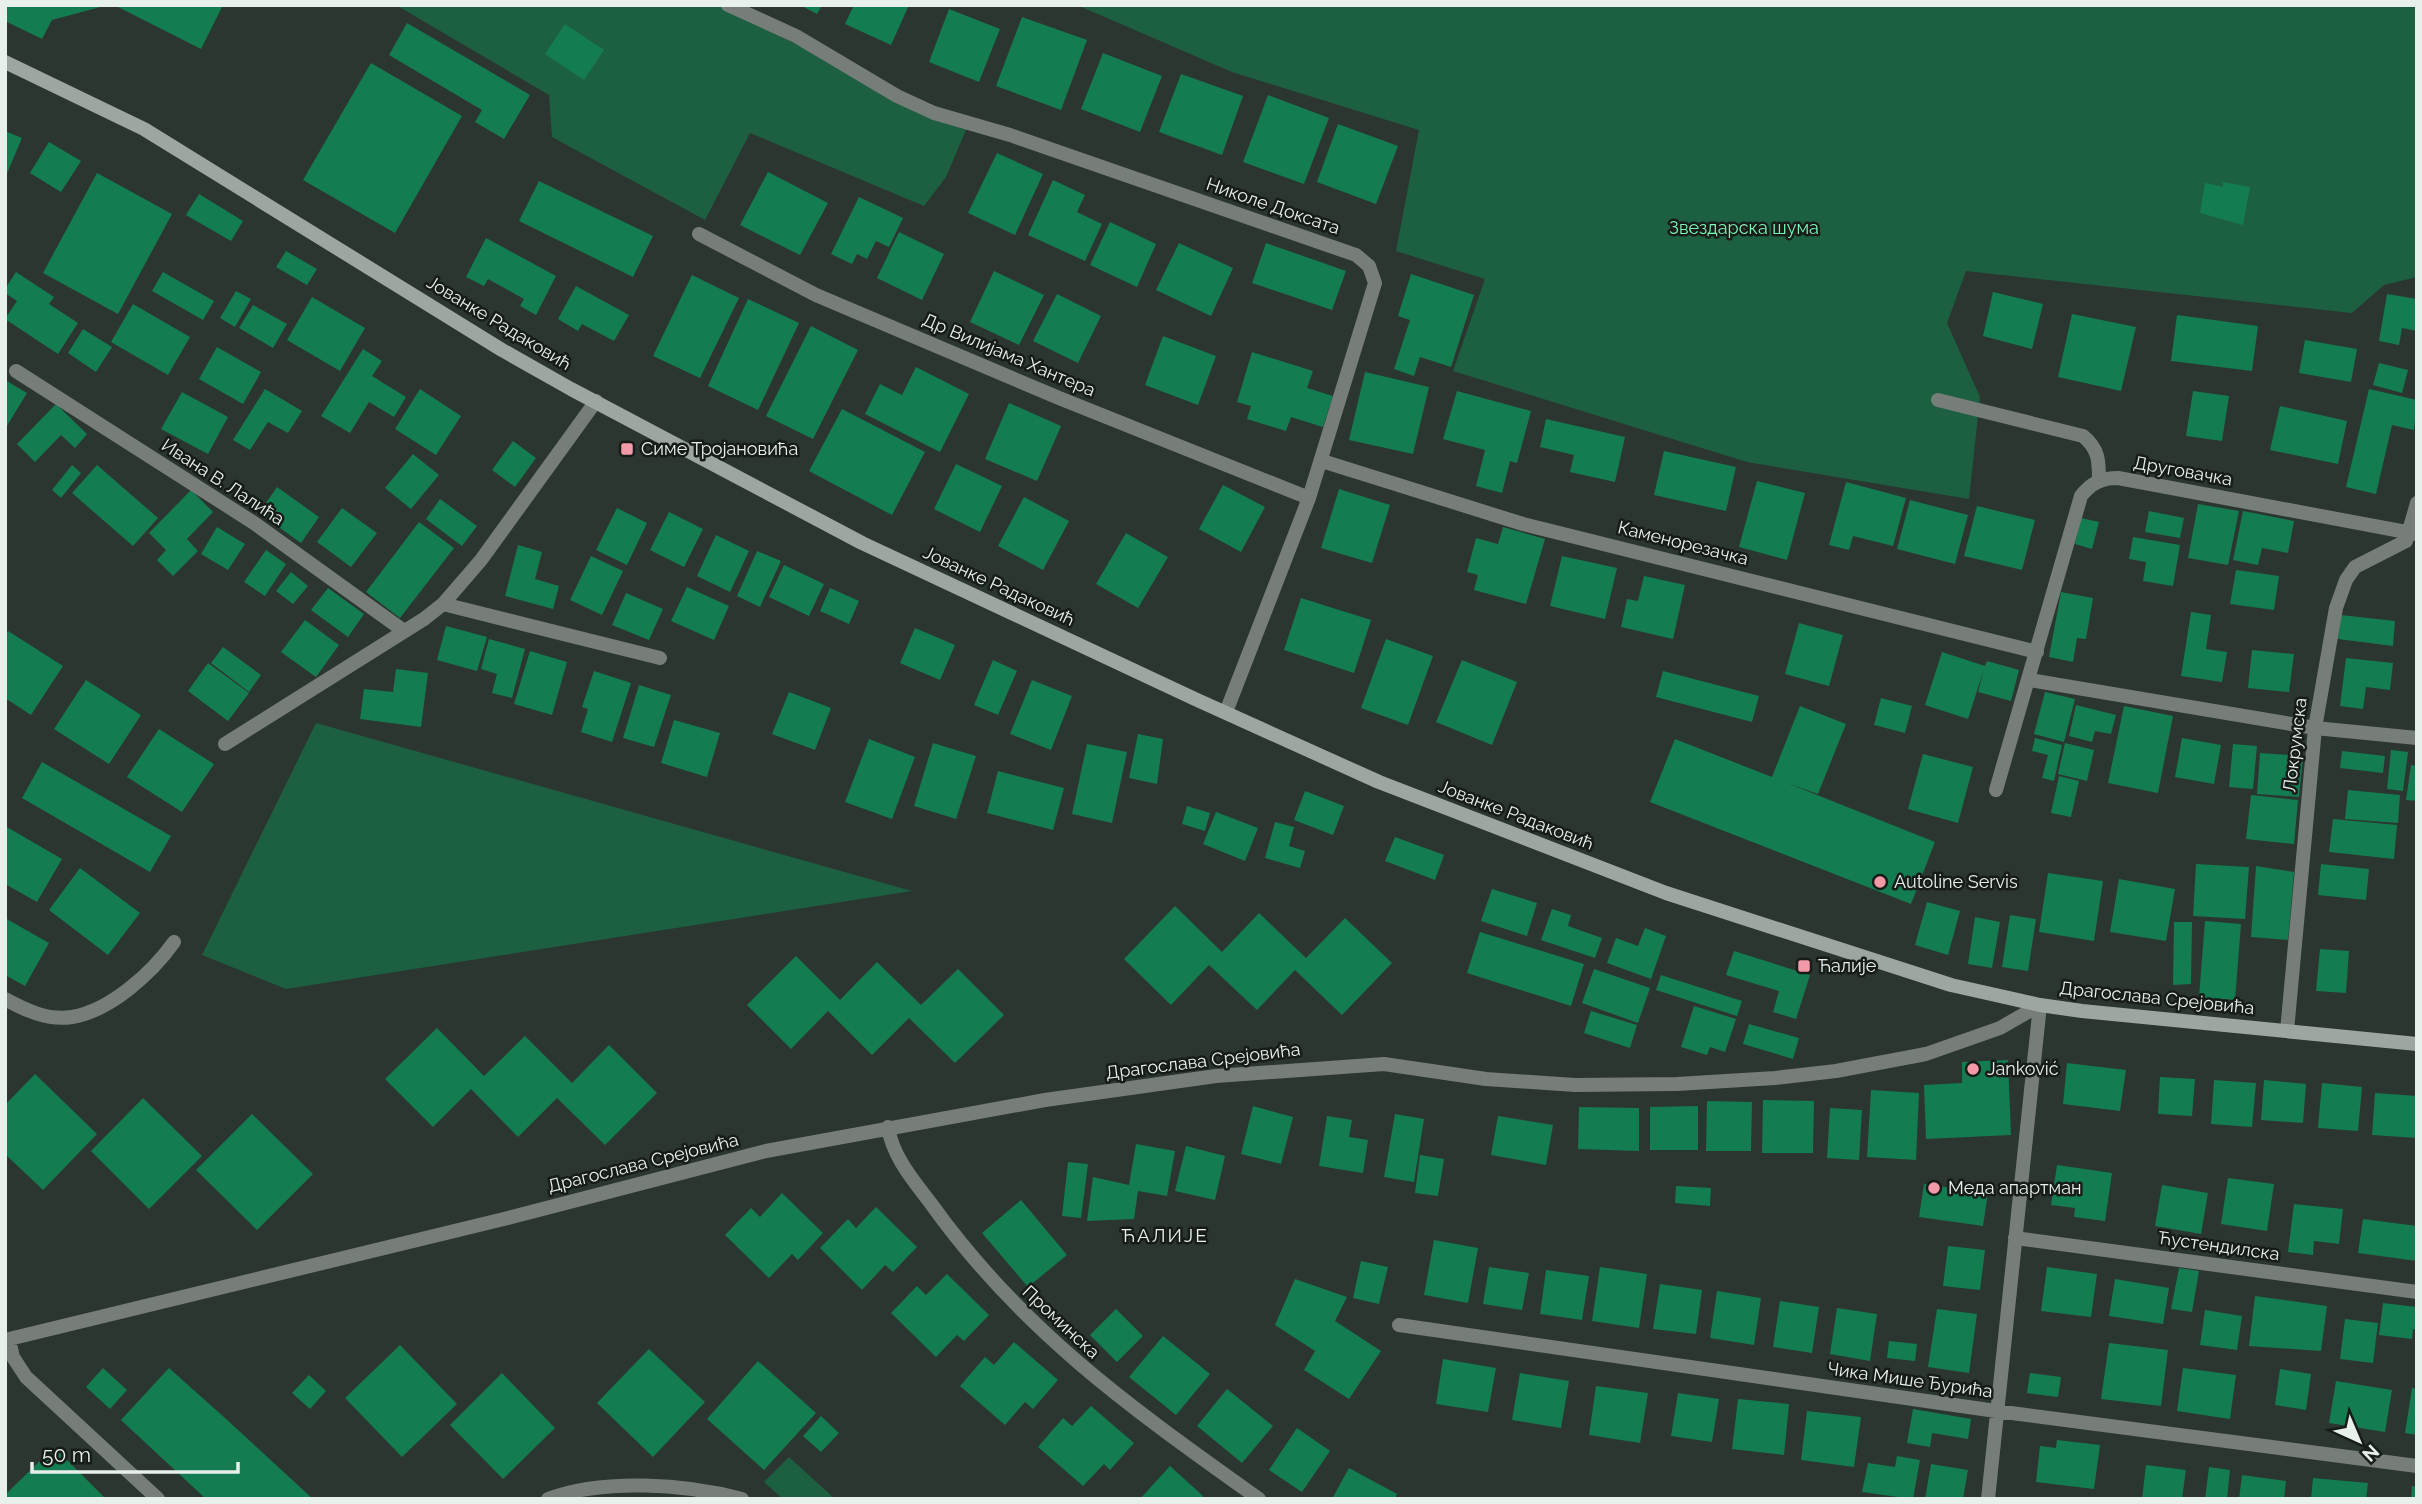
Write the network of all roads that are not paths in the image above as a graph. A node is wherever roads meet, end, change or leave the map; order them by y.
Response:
1 (728, 5) edge
2 (5, 62) edge
3 (699, 234) dead end
4 (16, 371) dead end
5 (1938, 400) dead end
6 (596, 401) junction
7 (1322, 461) junction
8 (2099, 481) junction
9 (1309, 498) junction
10 (2417, 503) edge
11 (2414, 533) edge
12 (443, 604) junction
13 (404, 631) junction
14 (2037, 652) junction
15 (660, 658) dead end
16 (2030, 680) junction
17 (1226, 712) junction
18 (2315, 728) junction
19 (2417, 738) edge
20 (225, 744) dead end
21 (1996, 790) dead end
22 (174, 943) dead end
23 (5, 999) edge
24 (2040, 1005) junction
25 (2287, 1031) junction
26 (2417, 1044) edge
27 (888, 1128) junction
28 (2015, 1238) junction
29 (2417, 1292) edge
30 (1399, 1325) dead end
31 (7, 1340) edge
32 (1996, 1411) junction
33 (2417, 1466) edge
34 (158, 1499) edge
35 (548, 1499) edge
36 (742, 1499) edge
37 (1259, 1499) edge
38 (1988, 1499) edge

1 - 7 street, Николе Доксата
2 - 6 main road, Јованке Радаковић
3 - 9 street, Др Вилијама Хантера
4 - 13 street, Ивана В. Лалића
5 - 8 street
6 - 12 street
6 - 17 main road, Јованке Радаковић
7 - 9 street, Николе Доксата
7 - 14 street, Каменорезачка
8 - 11 street, Друговачка
8 - 14 street
9 - 17 street, Николе Доксата
10 - 11 street
11 - 18 street, Локрумска
12 - 13 street
12 - 15 street
13 - 20 street
14 - 16 street
16 - 18 street
16 - 21 street
17 - 24 main road, Јованке Радаковић
18 - 19 street
18 - 25 street, Локрумска
22 - 23 street
24 - 25 main road, Драгослава Срејовића
24 - 27 street, Драгослава Срејовића
24 - 28 street
25 - 26 main road, Драгослава Срејовића
27 - 31 street, Драгослава Срејовића
27 - 37 street, Проминска
28 - 29 street, Ћустендилска
28 - 32 street
30 - 32 street, Чика Мише Ђурића
31 - 34 street
32 - 33 street, Чика Мише Ђурића
32 - 38 street
35 - 36 street

